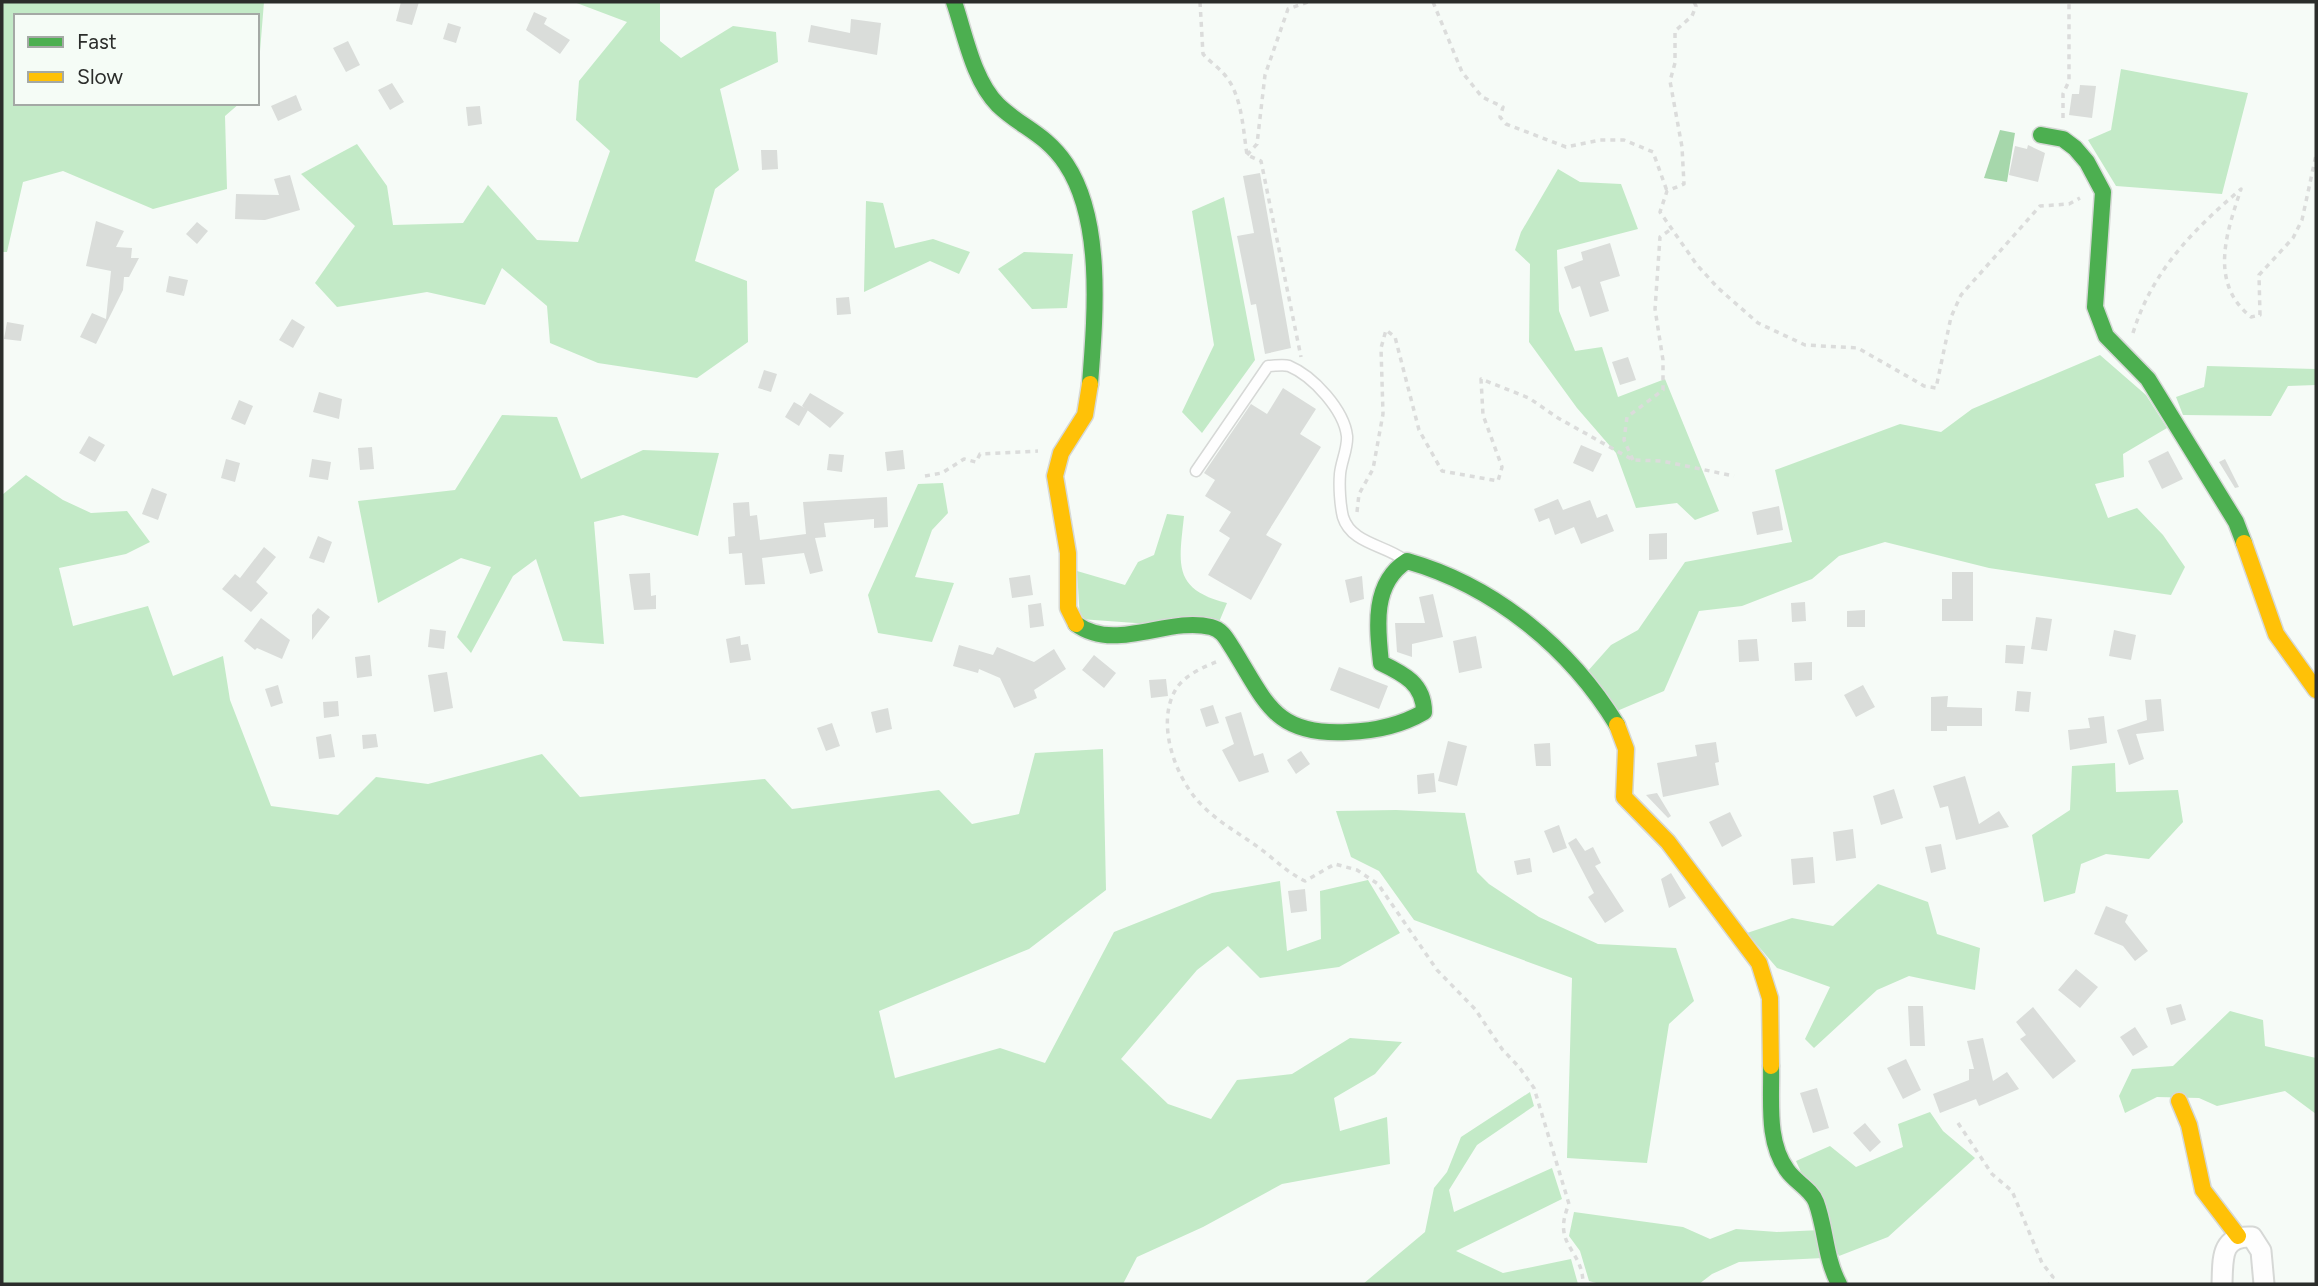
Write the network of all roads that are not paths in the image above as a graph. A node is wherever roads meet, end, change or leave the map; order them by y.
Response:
1 (954, 2) edge
2 (2041, 135) dead end
3 (1196, 471) dead end
4 (1407, 561) junction
5 (2316, 690) edge
6 (2179, 1101) dead end
7 (2238, 1236) junction
8 (1839, 1284) edge
9 (2222, 1284) edge
10 (2264, 1284) edge

1 - 4 street
2 - 5 street
3 - 4 lane
4 - 8 street
6 - 7 street
7 - 9 street
7 - 10 street

